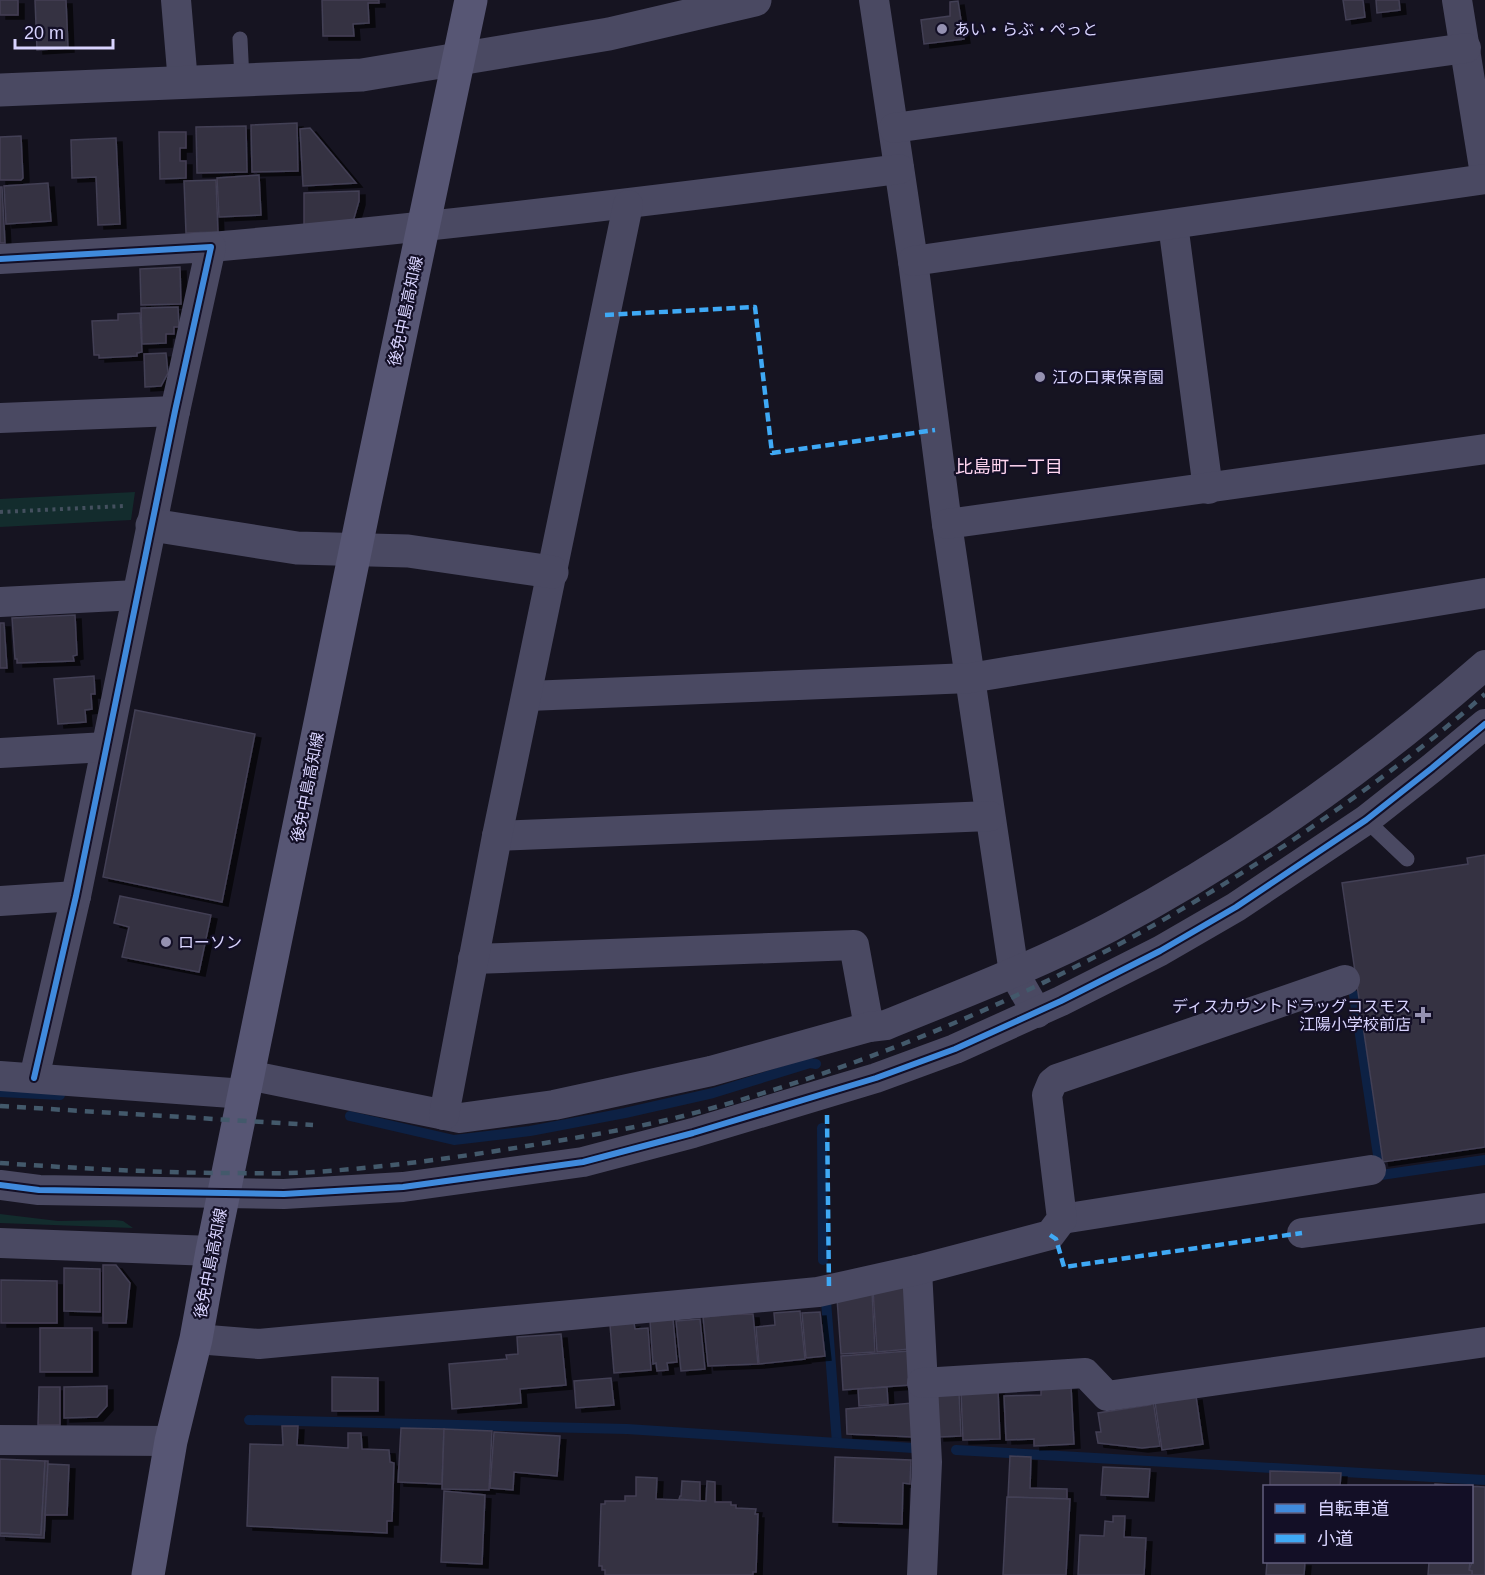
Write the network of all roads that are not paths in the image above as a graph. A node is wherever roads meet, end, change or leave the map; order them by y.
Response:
1 (176, 0) edge
2 (471, 0) edge
3 (755, 0) edge
4 (874, 0) edge
5 (1457, 0) edge
6 (240, 39) dead end
7 (1466, 48) junction
8 (458, 60) junction
9 (242, 80) junction
10 (183, 83) junction
11 (0, 90) edge
12 (894, 128) junction
13 (1484, 157) edge
14 (899, 169) junction
15 (1485, 179) edge
16 (628, 205) junction
17 (1173, 224) junction
18 (423, 228) junction
19 (212, 247) junction
20 (0, 259) edge
21 (913, 261) junction
22 (175, 411) junction
23 (0, 418) edge
24 (1485, 449) edge
25 (1208, 489) junction
26 (142, 516) junction
27 (947, 524) junction
28 (356, 550) junction
29 (552, 572) junction
30 (1485, 593) edge
31 (137, 595) junction
32 (0, 602) edge
33 (1485, 665) edge
34 (970, 678) junction
35 (528, 696) junction
36 (1485, 724) edge
37 (106, 747) junction
38 (0, 753) edge
39 (990, 816) junction
40 (1366, 820) junction
41 (497, 836) junction
42 (1407, 858) dead end
43 (76, 896) junction
44 (0, 901) edge
45 (473, 959) junction
46 (1014, 973) junction
47 (1345, 980) dead end
48 (1037, 1013) junction
49 (869, 1027) junction
50 (0, 1076) edge
51 (34, 1078) junction
52 (246, 1085) junction
53 (444, 1115) junction
54 (1371, 1170) dead end
55 (0, 1185) edge
56 (224, 1194) junction
57 (1485, 1208) edge
58 (1062, 1219) junction
59 (1302, 1233) dead end
60 (0, 1243) edge
61 (212, 1251) junction
62 (917, 1270) junction
63 (196, 1339) junction
64 (1485, 1342) edge
65 (922, 1383) junction
66 (0, 1440) edge
67 (171, 1441) junction
68 (148, 1575) edge
69 (922, 1575) edge

1 - 10 street
2 - 8 main road, 後免中島高知線
3 - 8 street
4 - 12 street
5 - 7 street
6 - 9 lane
7 - 12 street
7 - 13 street
8 - 9 street
8 - 18 main road, 後免中島高知線
9 - 10 street
10 - 11 street
12 - 14 street
14 - 16 street
14 - 21 street
15 - 17 street
16 - 18 street
16 - 29 street
17 - 21 street
17 - 25 street
18 - 19 street
18 - 28 main road, 後免中島高知線
19 - 20 street
19 - 22 street
21 - 27 street
22 - 23 street
22 - 26 street
24 - 25 street
25 - 27 street
26 - 28 street
26 - 31 street
27 - 34 street
28 - 29 street
28 - 52 main road, 後免中島高知線
29 - 35 street
30 - 34 street
31 - 32 street
31 - 37 street
33 - 46 street
34 - 35 street
34 - 39 street
35 - 41 street
36 - 40 street
37 - 38 street
37 - 43 street
39 - 41 street
39 - 46 street
40 - 42 lane
40 - 48 street
41 - 45 street
43 - 44 street
43 - 51 street
45 - 49 street
45 - 53 street
46 - 48 street
46 - 49 street
47 - 58 street
48 - 56 street
49 - 53 street
50 - 51 street
51 - 52 street
52 - 53 street
52 - 56 main road, 後免中島高知線
54 - 58 street
55 - 56 street
56 - 61 main road, 後免中島高知線
57 - 59 street
58 - 62 street
60 - 61 street
61 - 63 main road, 後免中島高知線
62 - 63 street
62 - 65 street
63 - 67 main road, 後免中島高知線
64 - 65 street
65 - 69 street
66 - 67 street
67 - 68 main road, 後免中島高知線

